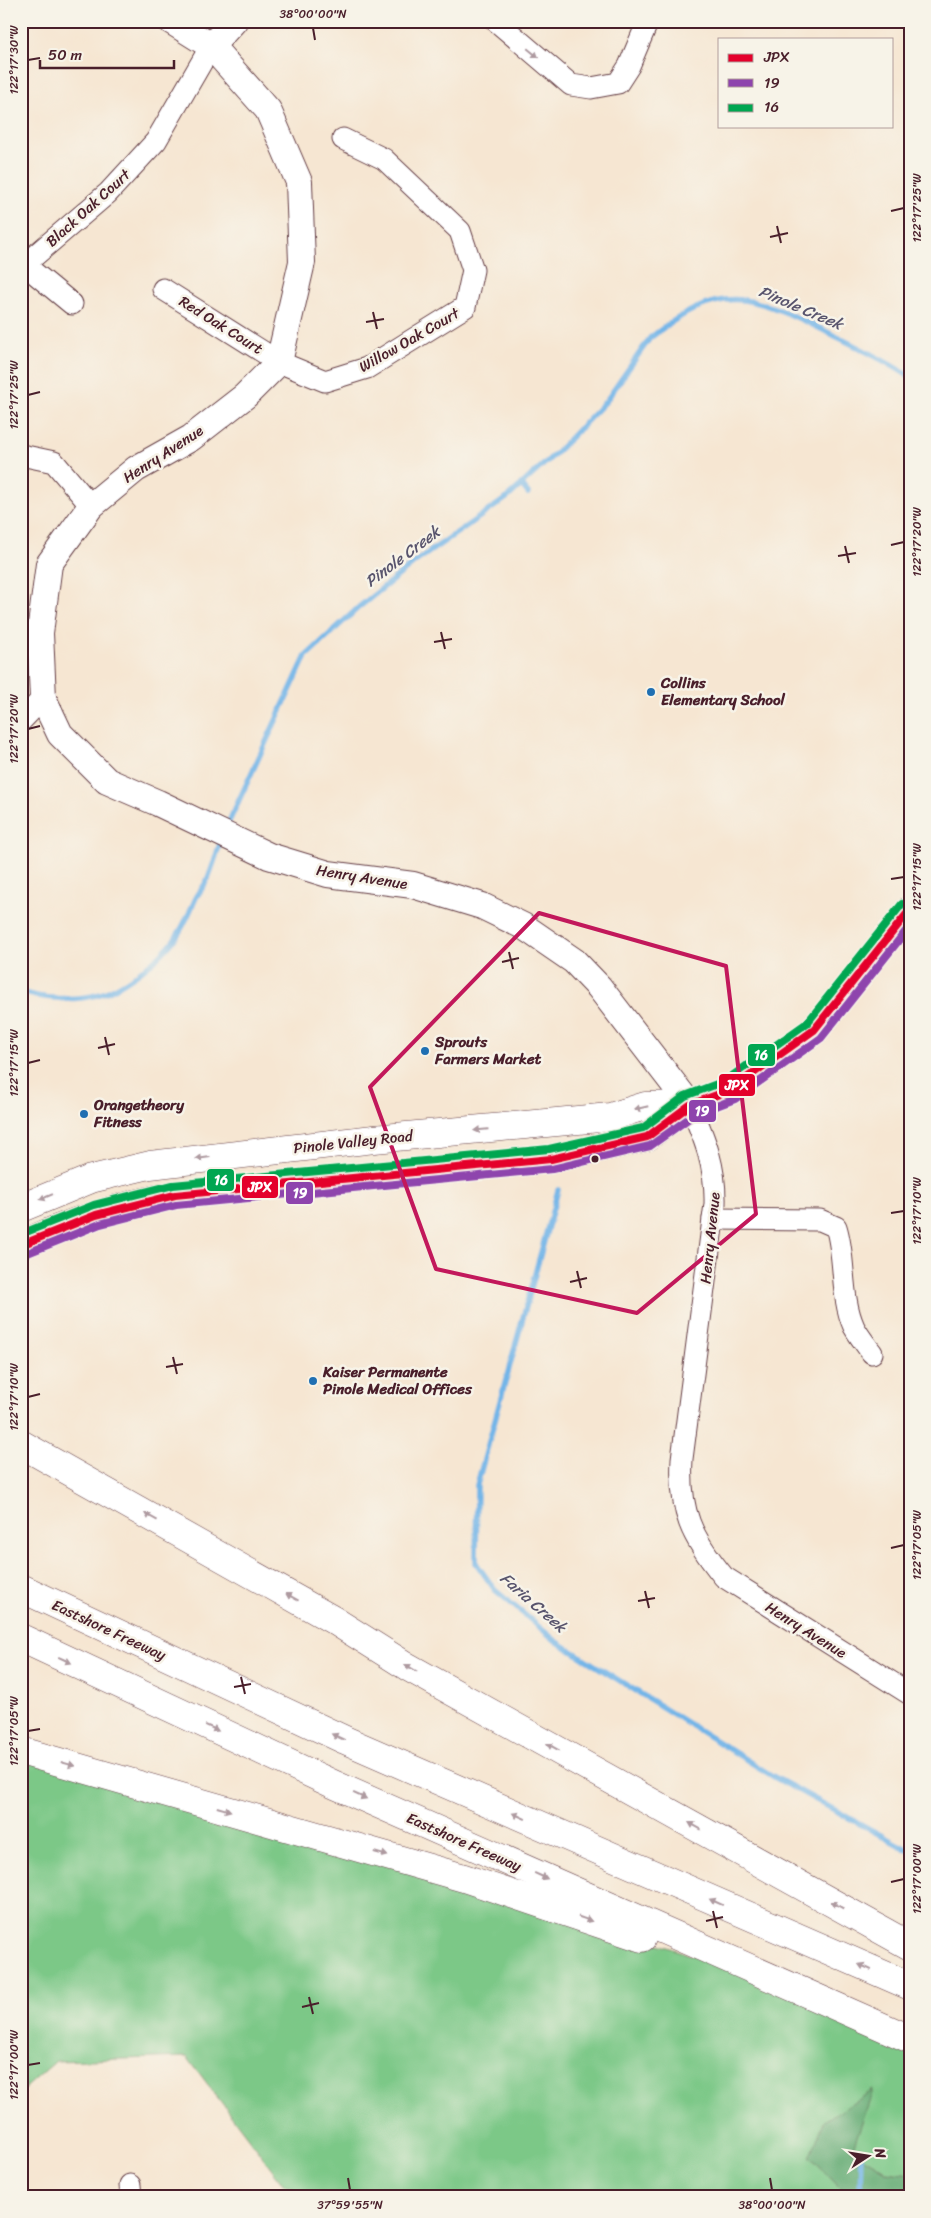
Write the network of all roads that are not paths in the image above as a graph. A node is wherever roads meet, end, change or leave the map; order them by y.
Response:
1 (171, 21) edge
2 (234, 21) edge
3 (496, 21) edge
4 (648, 21) edge
5 (210, 46) junction
6 (344, 139) dead end
7 (23, 263) edge
8 (163, 288) dead end
9 (72, 304) dead end
10 (279, 362) junction
11 (21, 455) edge
12 (91, 506) junction
13 (43, 698) junction
14 (21, 721) edge
15 (910, 910) edge
16 (690, 1105) junction
17 (21, 1208) edge
18 (713, 1219) junction
19 (21, 1245) edge
20 (872, 1354) dead end
21 (21, 1444) edge
22 (21, 1588) edge
23 (21, 1638) edge
24 (910, 1694) edge
25 (21, 1751) edge
26 (910, 1946) edge
27 (910, 1986) edge
28 (815, 1997) junction
29 (910, 2039) edge

1 - 5 street
2 - 5 street
3 -> 4 street
5 - 7 street, Black Oak Court
5 - 10 street
6 - 10 street, Willow Oak Court
7 - 9 street, Black Oak Court
8 - 10 street, Red Oak Court
10 - 12 street, Henry Avenue
11 - 12 street
12 - 13 street, Henry Avenue
13 - 14 street
13 - 16 street, Henry Avenue
15 - 16 main road, Pinole Valley Road
16 -> 17 main road, Pinole Valley Road
16 - 18 street, Henry Avenue
16 - 19 main road, Pinole Valley Road
18 - 20 street
18 - 24 street, Henry Avenue
26 -> 21 main road
27 -> 22 main road, Eastshore Freeway
23 -> 28 main road, Eastshore Freeway
25 -> 28 main road
28 - 29 main road, Eastshore Freeway

